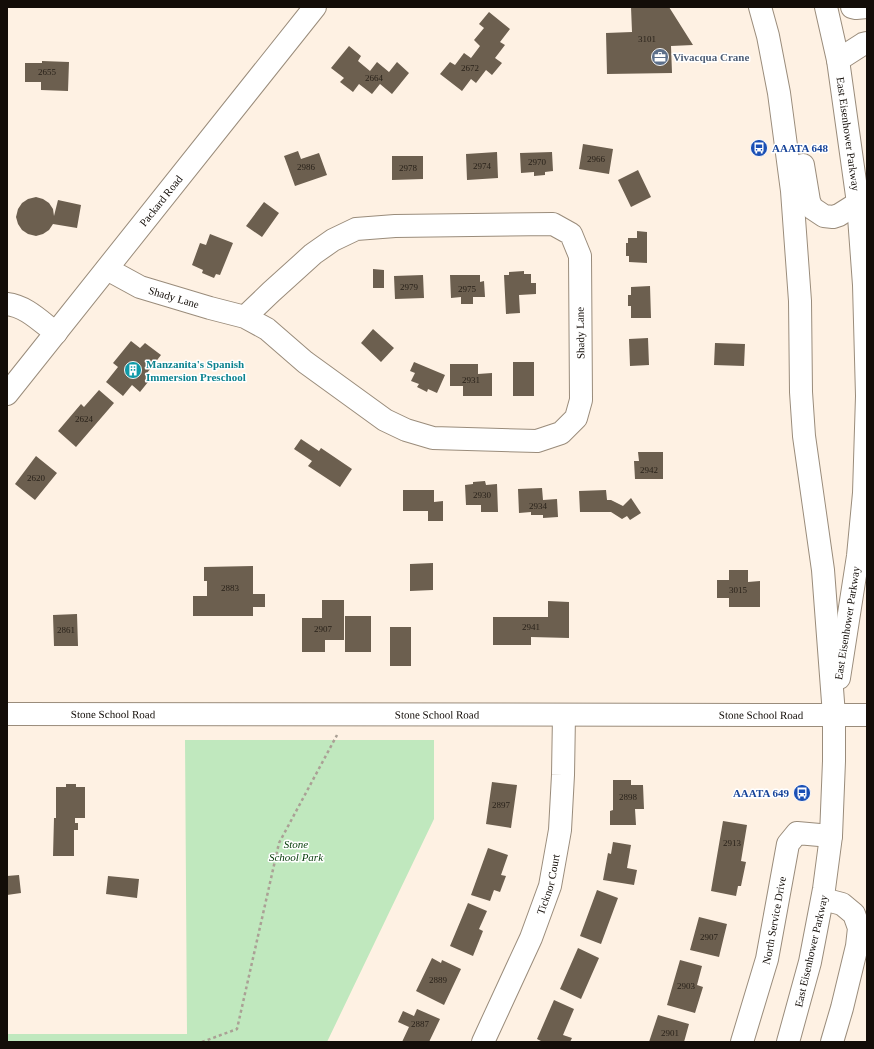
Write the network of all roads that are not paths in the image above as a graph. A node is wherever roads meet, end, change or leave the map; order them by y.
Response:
1 (315, 7) edge
2 (760, 7) edge
3 (826, 7) edge
4 (852, 7) edge
5 (867, 7) edge
6 (867, 43) edge
7 (838, 60) junction
8 (779, 93) junction
9 (858, 203) junction
10 (107, 269) junction
11 (7, 304) edge
12 (245, 317) junction
13 (56, 333) junction
14 (7, 394) edge
15 (7, 714) edge
16 (564, 715) junction
17 (834, 715) junction
18 (867, 715) edge
19 (831, 836) junction
20 (823, 899) junction
21 (483, 1042) edge
22 (742, 1042) edge
23 (788, 1042) edge
24 (832, 1042) edge

1 - 10 main road, Packard Road
2 - 8 main road, East Eisenhower Parkway
3 - 7 main road, East Eisenhower Parkway
4 - 5 main road
6 - 7 main road
7 - 9 main road, East Eisenhower Parkway
8 - 9 main road
8 - 17 main road, East Eisenhower Parkway
9 - 17 main road, East Eisenhower Parkway
10 - 12 main road, Shady Lane
10 - 13 main road, Packard Road
11 - 13 main road
12 - 12 main road, Shady Lane
13 - 14 main road, Packard Road
15 - 16 main road, Stone School Road
16 - 17 main road, Stone School Road
16 - 21 main road, Ticknor Court
17 - 18 main road, Stone School Road
17 - 19 main road, East Eisenhower Parkway
19 - 20 main road, East Eisenhower Parkway
19 - 22 main road, North Service Drive
20 - 23 main road, East Eisenhower Parkway
20 - 24 main road

